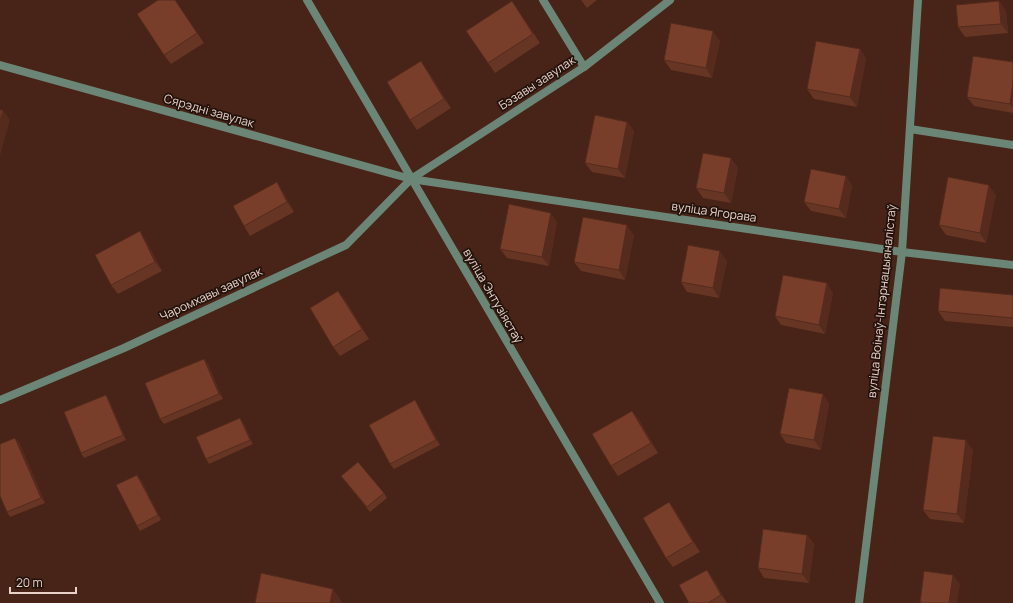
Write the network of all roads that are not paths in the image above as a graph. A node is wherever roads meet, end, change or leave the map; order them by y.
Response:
1 (307, 0) edge
2 (543, 0) edge
3 (670, 0) edge
4 (918, 0) edge
5 (0, 65) edge
6 (584, 67) junction
7 (910, 129) junction
8 (1013, 145) edge
9 (411, 179) junction
10 (902, 252) junction
11 (1013, 265) edge
12 (0, 400) edge
13 (660, 603) edge
14 (859, 603) edge

1 - 9 street, вуліца Энтузіястаў
2 - 6 street
3 - 6 street, Бэзавы завулак
4 - 7 street, вуліца Воінаў-Інтэрнацыяналістаў
5 - 9 street, Сярэдні завулак
6 - 9 street, Бэзавы завулак
7 - 8 street
7 - 10 street, вуліца Воінаў-Інтэрнацыяналістаў
9 - 10 street, вуліца Ягорава
9 - 12 street, Чаромхавы завулак
9 - 13 street, вуліца Энтузіястаў
10 - 11 street, вуліца Ягорава
10 - 14 street, вуліца Воінаў-Інтэрнацыяналістаў

